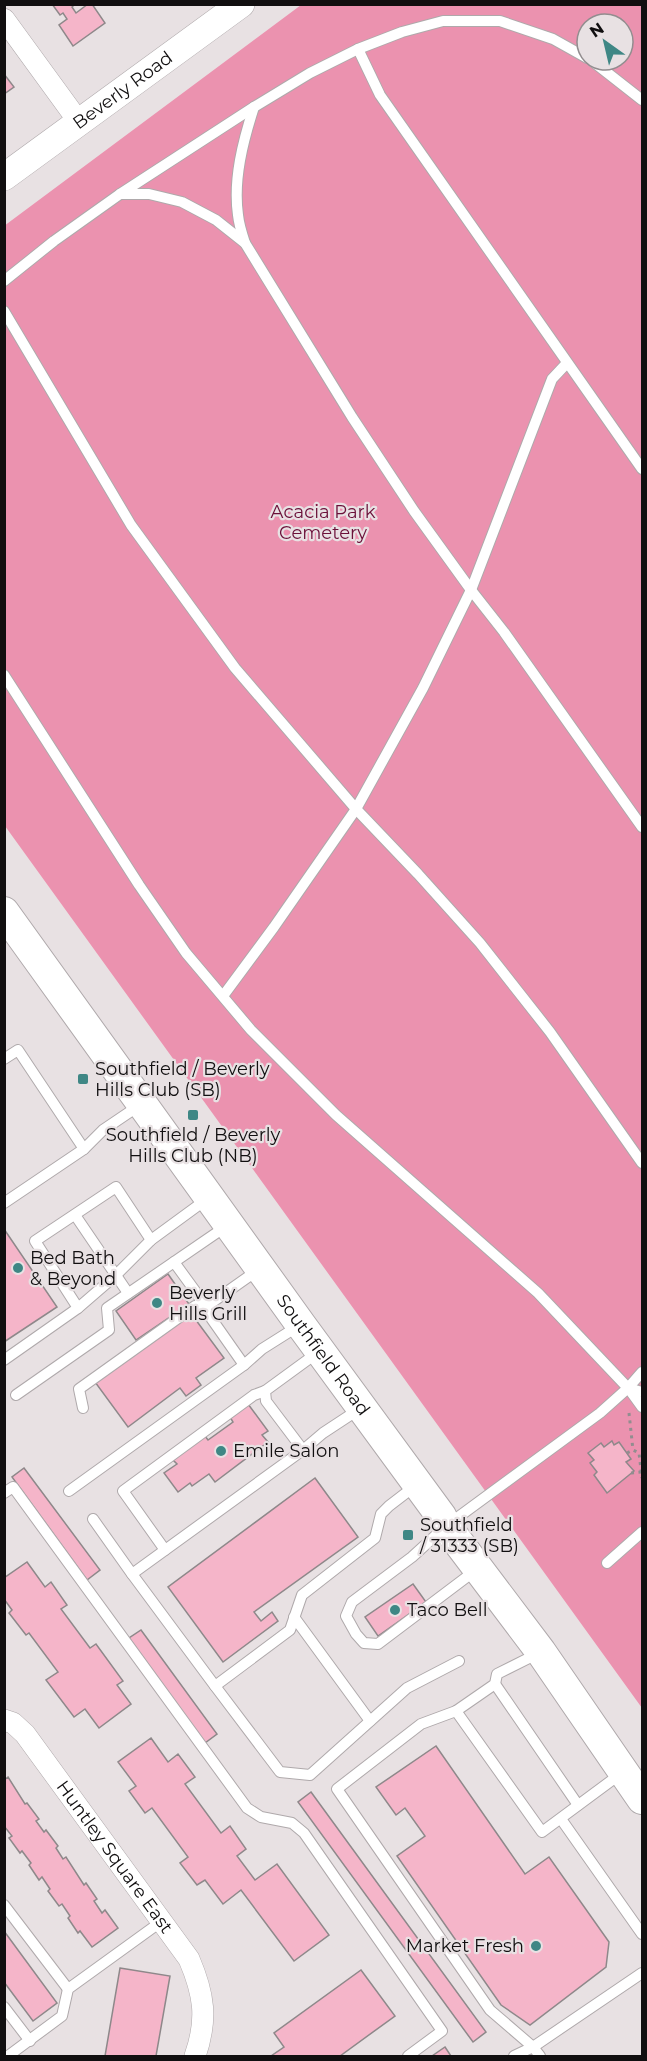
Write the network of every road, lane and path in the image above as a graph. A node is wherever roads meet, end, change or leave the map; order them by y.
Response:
1 (241, 4) edge
2 (4, 19) edge
3 (358, 49) junction
4 (575, 51) edge
5 (606, 72) edge
6 (642, 100) edge
7 (254, 107) junction
8 (79, 122) junction
9 (4, 177) edge
10 (120, 194) junction
11 (245, 243) junction
12 (4, 281) edge
13 (4, 311) edge
14 (567, 363) junction
15 (642, 469) edge
16 (471, 590) junction
17 (4, 675) edge
18 (356, 809) junction
19 (642, 827) edge
20 (4, 912) edge
21 (223, 996) junction
22 (4, 1059) edge
23 (142, 1103) junction
24 (84, 1149) junction
25 (642, 1164) edge
26 (209, 1197) junction
27 (4, 1203) edge
28 (75, 1215) junction
29 (229, 1224) junction
30 (151, 1240) junction
31 (174, 1262) junction
32 (260, 1268) junction
33 (115, 1276) junction
34 (128, 1293) junction
35 (78, 1308) junction
36 (204, 1308) junction
37 (301, 1325) junction
38 (320, 1351) junction
39 (4, 1360) edge
40 (244, 1365) junction
41 (642, 1371) edge
42 (628, 1388) junction
43 (265, 1391) junction
44 (642, 1392) edge
45 (16, 1395) dead end
46 (642, 1407) edge
47 (82, 1408) dead end
48 (362, 1408) junction
49 (303, 1450) junction
50 (633, 1450) junction
51 (627, 1453) dead end
52 (641, 1472) junction
53 (632, 1473) dead end
54 (642, 1478) edge
55 (418, 1484) junction
56 (69, 1491) dead end
57 (4, 1493) edge
58 (93, 1519) dead end
59 (446, 1526) junction
60 (642, 1532) edge
61 (165, 1550) junction
62 (607, 1563) dead end
63 (479, 1568) junction
64 (132, 1574) junction
65 (294, 1617) junction
66 (541, 1652) junction
67 (459, 1661) dead end
68 (495, 1684) junction
69 (215, 1686) junction
70 (456, 1711) junction
71 (4, 1720) edge
72 (370, 1720) junction
73 (632, 1781) edge
74 (578, 1805) junction
75 (561, 1819) junction
76 (4, 1905) edge
77 (162, 1920) junction
78 (642, 1934) edge
79 (642, 1973) edge
80 (68, 1989) junction
81 (4, 2007) edge
82 (30, 2041) junction
83 (537, 2052) edge
84 (8, 2056) edge
85 (195, 2056) edge
86 (408, 2056) edge
87 (514, 2056) edge

1 - 8 street, Beverly Road
2 - 8 street
3 - 4 lane
3 - 7 lane
3 - 14 lane
5 - 6 lane
7 - 10 lane
7 - 11 lane
8 - 9 street, Beverly Road
10 - 11 lane
10 - 12 lane
11 - 16 lane
13 - 18 lane
14 - 15 lane
14 - 16 lane
16 - 18 lane
16 - 19 lane
17 - 21 lane
18 - 21 lane
18 - 25 lane
20 - 23 main road, Southfield Road
21 - 42 lane
22 - 24 lane
23 - 24 lane
23 - 26 main road, Southfield Road
24 - 27 lane
26 - 29 main road, Southfield Road
26 - 30 lane
28 - 30 lane
28 - 33 lane
28 - 35 lane
29 - 31 lane
29 - 32 main road, Southfield Road
30 - 33 lane
31 - 34 lane
31 - 36 lane
32 - 36 lane
32 - 37 main road, Southfield Road
33 - 34 lane
33 - 35 lane
34 - 45 lane
35 - 39 lane
36 - 40 lane
36 - 47 lane
37 - 38 main road, Southfield Road
37 - 40 lane
38 - 43 lane
38 - 48 main road, Southfield Road
40 - 56 lane
41 - 42 lane
42 - 44 lane
42 - 46 lane
42 - 50 path
42 - 59 lane
43 - 49 lane
43 - 61 lane
48 - 49 lane
48 - 55 main road, Southfield Road
49 - 61 lane
50 - 51 path
50 - 52 path
52 - 53 path
52 - 54 path
55 - 59 main road, Southfield Road
55 - 65 lane
57 - 86 lane
58 - 64 lane
59 - 63 main road, Southfield Road
59 - 63 lane
60 - 62 lane
61 - 64 lane
63 - 66 main road, Southfield Road
64 - 69 lane
65 - 69 lane
65 - 72 lane
66 - 68 lane
66 - 73 main road, Southfield Road
67 - 72 lane
68 - 70 lane
68 - 74 lane
69 - 72 lane
70 - 75 lane
70 - 83 lane
71 - 77 street, Huntley Square East
73 - 74 lane
74 - 75 lane
75 - 78 lane
76 - 80 lane
77 - 80 lane
77 - 85 street, Huntley Square East
79 - 83 lane
80 - 82 lane
81 - 82 lane
82 - 84 lane
83 - 87 lane

